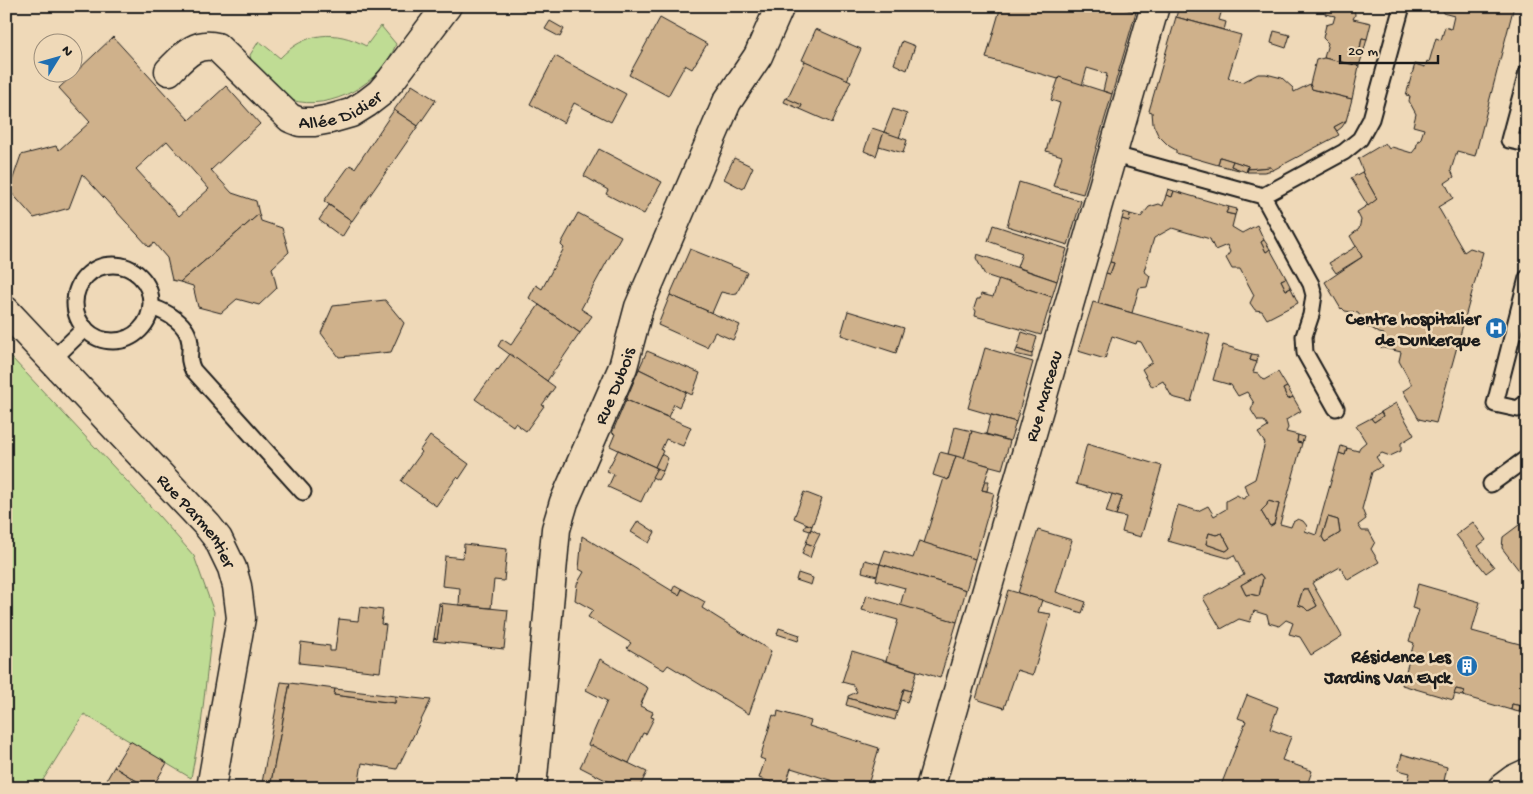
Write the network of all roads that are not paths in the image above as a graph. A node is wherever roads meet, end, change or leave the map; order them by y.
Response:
1 (447, 6) edge
2 (780, 6) edge
3 (1155, 6) edge
4 (1402, 6) edge
5 (169, 71) dead end
6 (1527, 72) edge
7 (1527, 144) edge
8 (1111, 154) junction
9 (1263, 196) junction
10 (1527, 278) edge
11 (151, 307) junction
12 (6, 310) edge
13 (85, 328) junction
14 (52, 360) junction
15 (1527, 402) edge
16 (1336, 408) dead end
17 (1527, 458) edge
18 (1491, 484) dead end
19 (303, 492) dead end
20 (1527, 773) edge
21 (211, 788) edge
22 (532, 788) edge
23 (930, 788) edge
24 (1502, 788) edge

1 - 5 street, Allée Didier
2 - 22 street, Rue Dubois
3 - 8 street, Rue Marceau
4 - 9 lane
6 - 7 lane
8 - 9 lane
8 - 23 street, Rue Marceau
9 - 16 lane
10 - 15 lane
11 - 13 lane
11 - 13 lane
11 - 19 lane
12 - 14 street, Rue Parmentier
13 - 14 lane
14 - 21 street, Rue Parmentier
17 - 18 lane
20 - 24 street

